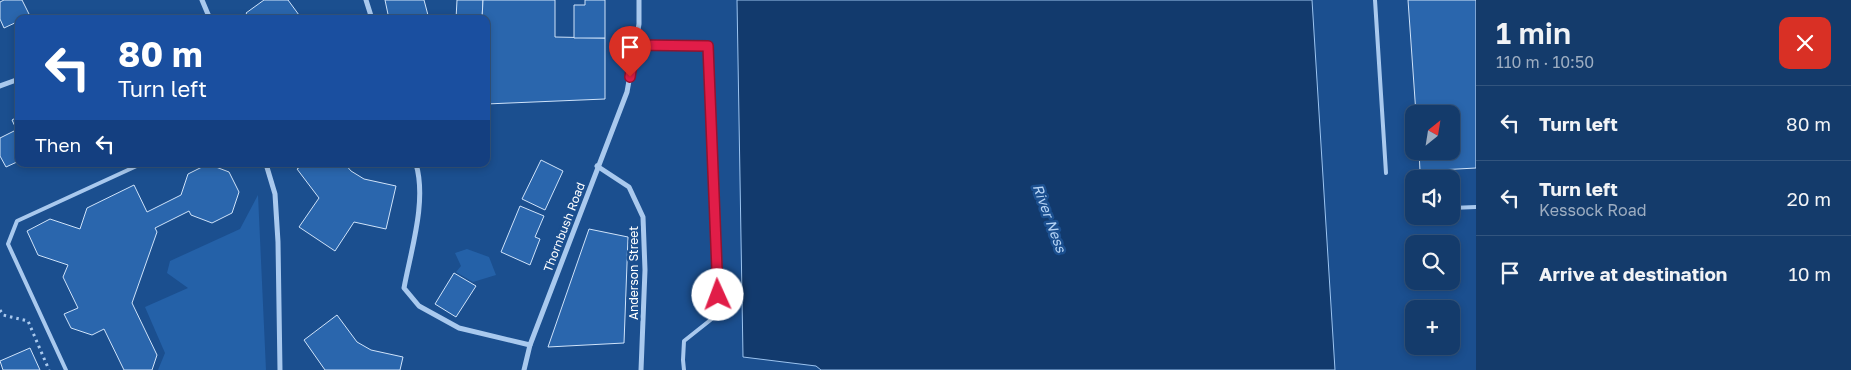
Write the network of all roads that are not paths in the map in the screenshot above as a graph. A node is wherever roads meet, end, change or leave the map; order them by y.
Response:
1 (202, 0) edge
2 (366, 0) edge
3 (639, 0) edge
4 (1375, 0) edge
5 (208, 15) edge
6 (371, 15) edge
7 (635, 45) junction
8 (15, 80) edge
9 (0, 86) edge
10 (597, 166) junction
11 (134, 167) edge
12 (267, 167) edge
13 (417, 167) edge
14 (1386, 173) dead end
15 (1476, 207) edge
16 (1460, 208) edge
17 (530, 345) junction
18 (66, 370) edge
19 (280, 370) edge
20 (524, 370) edge
21 (641, 370) edge
22 (684, 370) edge

1 - 5 street
2 - 6 street
3 - 7 street, Thornbush Road
4 - 14 lane
7 - 10 street, Thornbush Road
7 - 22 lane
8 - 9 street
10 - 17 street, Thornbush Road
10 - 21 street, Anderson Street
11 - 18 lane
12 - 19 street
13 - 17 street
15 - 16 lane
17 - 20 street, Thornbush Road

